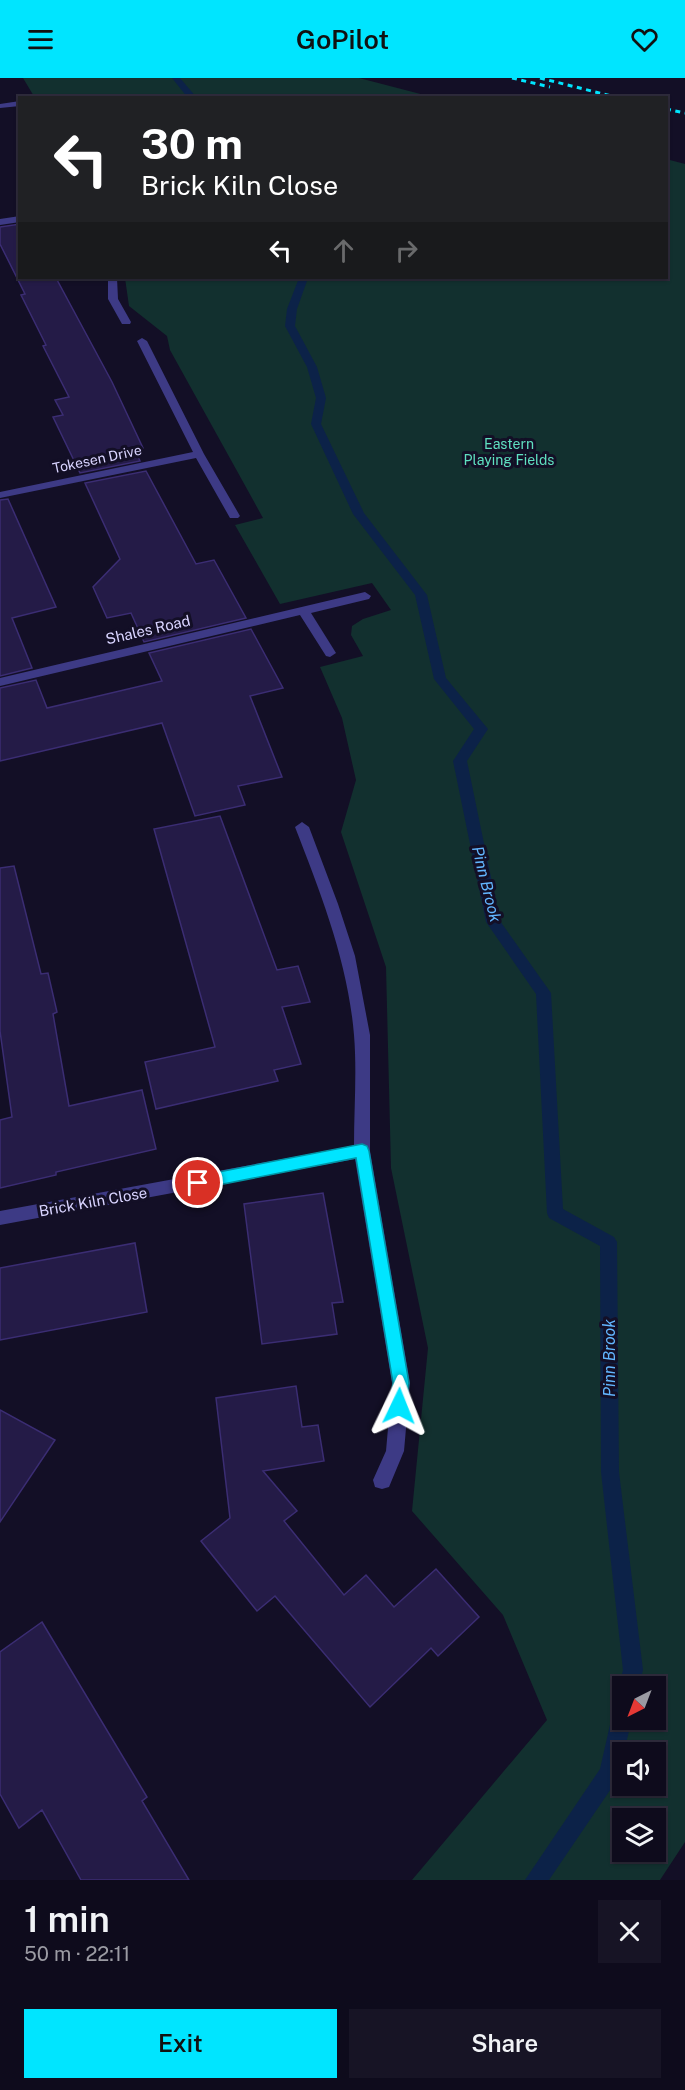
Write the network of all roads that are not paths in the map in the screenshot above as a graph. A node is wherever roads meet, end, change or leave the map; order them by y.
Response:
1 (18, 103) edge
2 (0, 106) edge
3 (18, 219) edge
4 (0, 222) edge
5 (112, 279) edge
6 (126, 322) dead end
7 (142, 340) dead end
8 (199, 454) junction
9 (0, 495) edge
10 (234, 516) dead end
11 (364, 596) dead end
12 (304, 611) junction
13 (330, 653) dead end
14 (0, 682) edge
15 (302, 827) dead end
16 (362, 1151) junction
17 (0, 1218) edge
18 (382, 1480) dead end

1 - 2 street
3 - 4 street
5 - 6 street
7 - 8 street
8 - 9 street, Tokesen Drive
8 - 10 street
11 - 12 street, Shales Road
12 - 13 street
12 - 14 street, Shales Road
15 - 16 street
16 - 17 street, Brick Kiln Close
16 - 18 street

